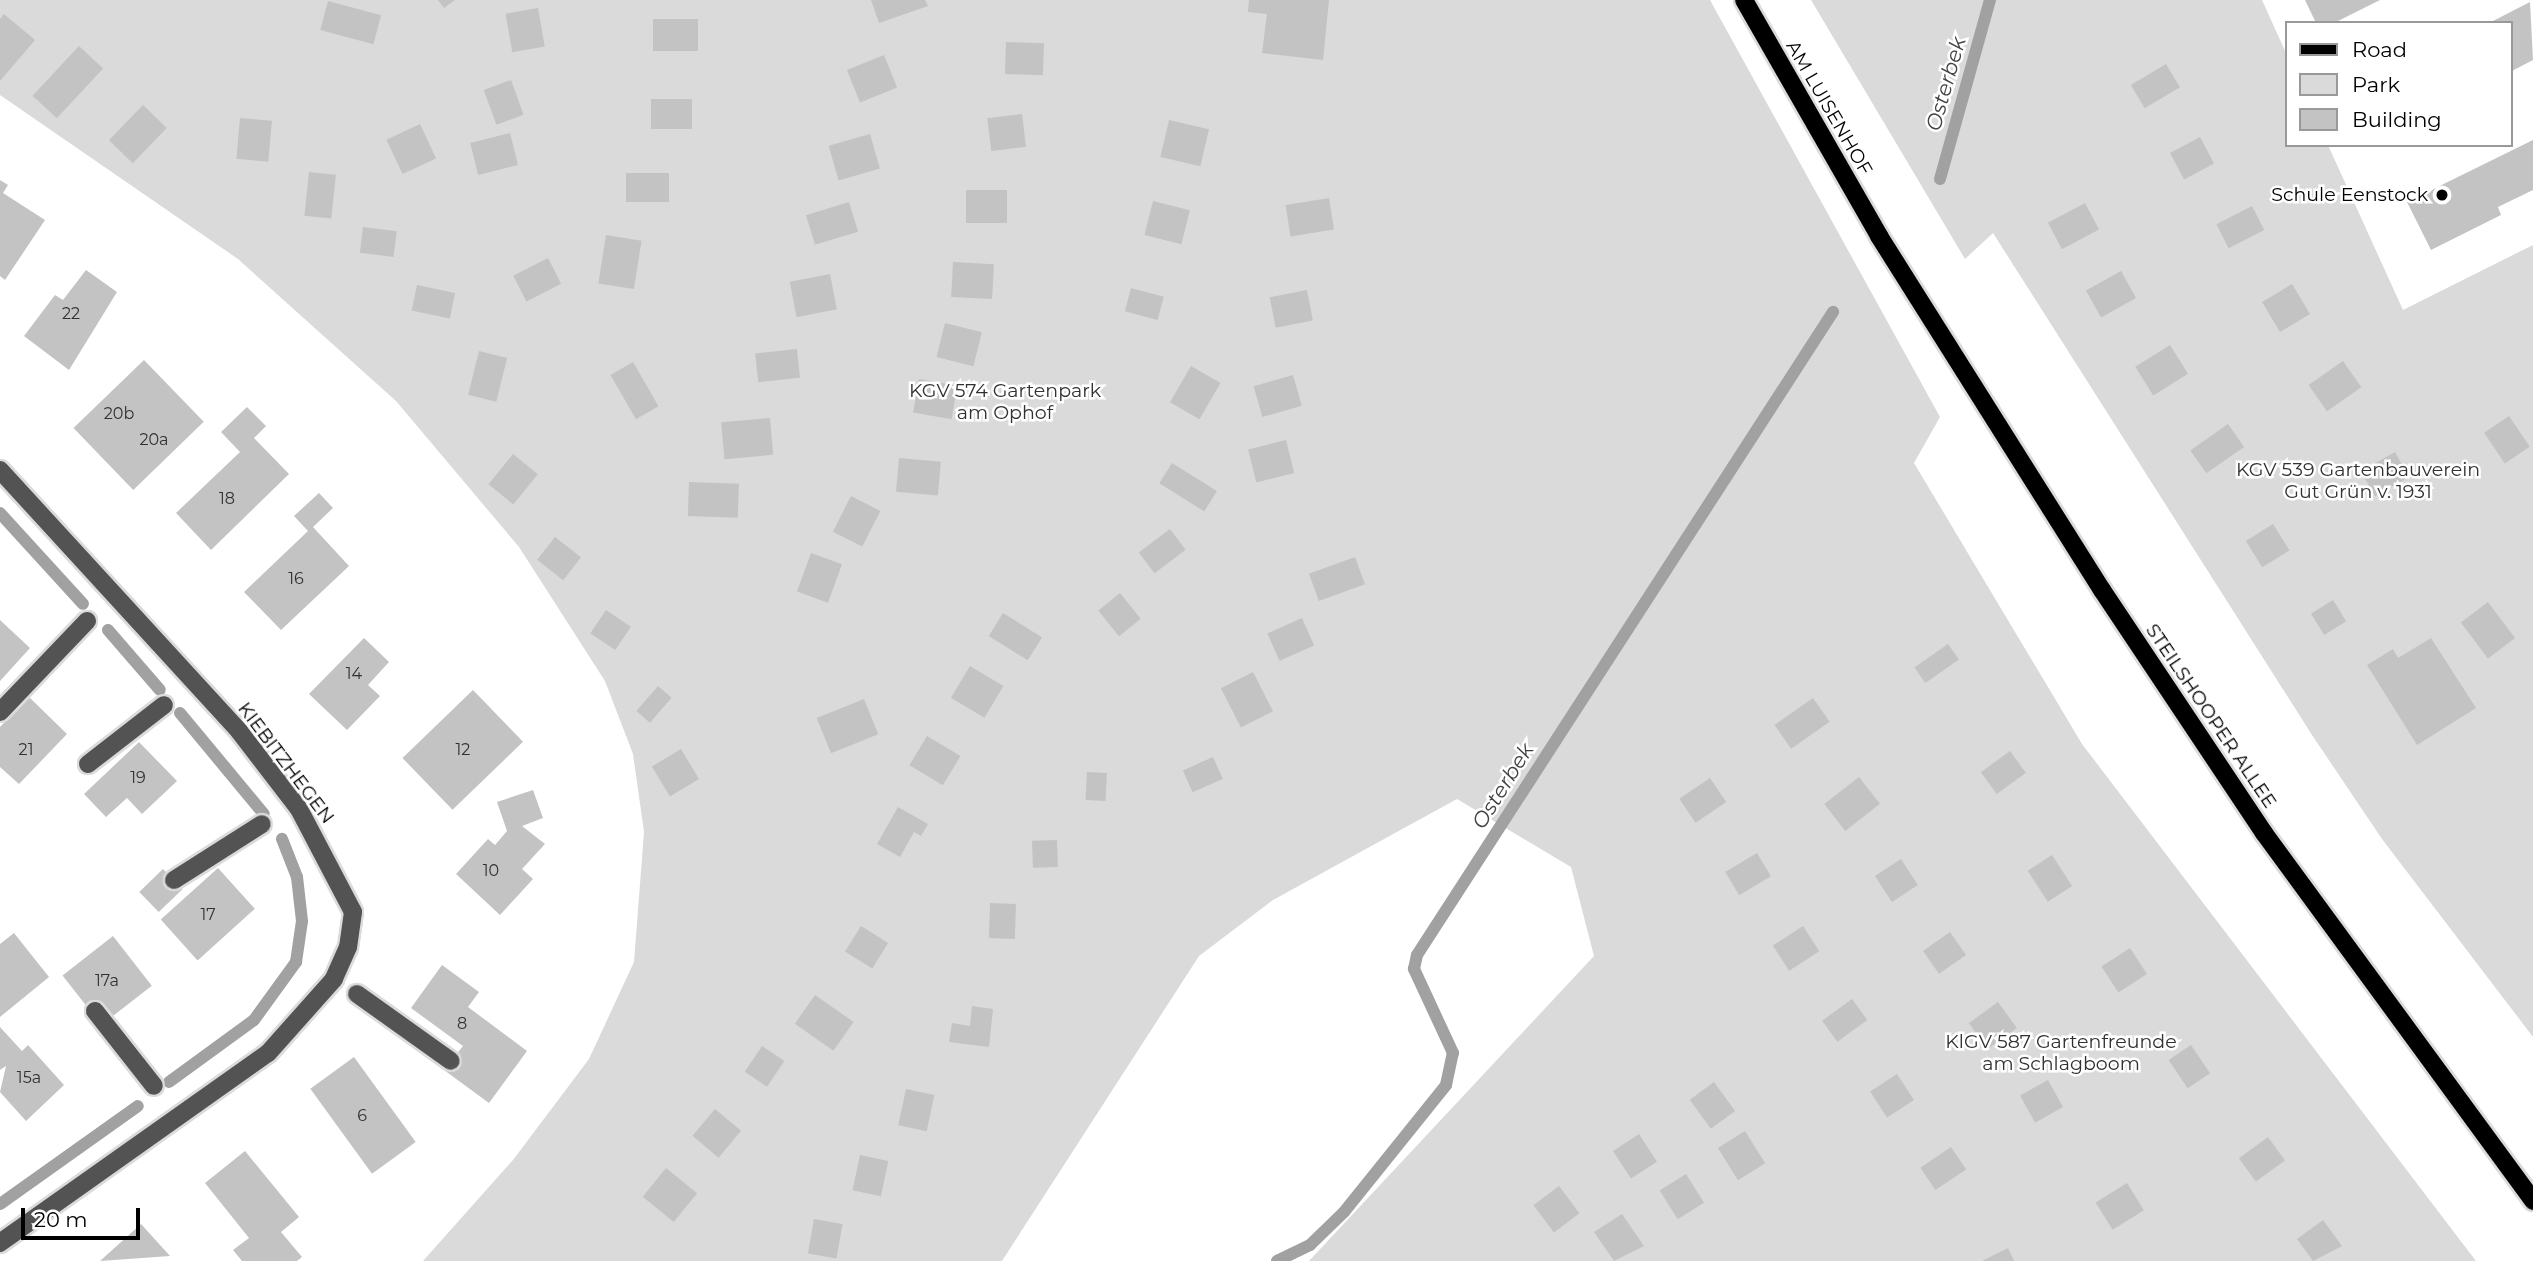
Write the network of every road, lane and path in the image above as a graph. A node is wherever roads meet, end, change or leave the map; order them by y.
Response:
1 (1744, 0) edge
2 (1879, 236) joint
3 (0, 470) edge
4 (87, 621) dead end
5 (164, 705) dead end
6 (0, 712) edge
7 (88, 764) dead end
8 (262, 824) dead end
9 (174, 880) dead end
10 (357, 993) dead end
11 (95, 1010) dead end
12 (451, 1061) dead end
13 (154, 1086) dead end
14 (2533, 1201) edge
15 (0, 1243) edge

1 - 2 main road, AM LUISENHOF
2 - 14 main road, STEILSHOOPER ALLEE
3 - 15 street, KIEBITZHEGEN
4 - 6 street
5 - 7 street
8 - 9 street
10 - 12 street
11 - 13 street

